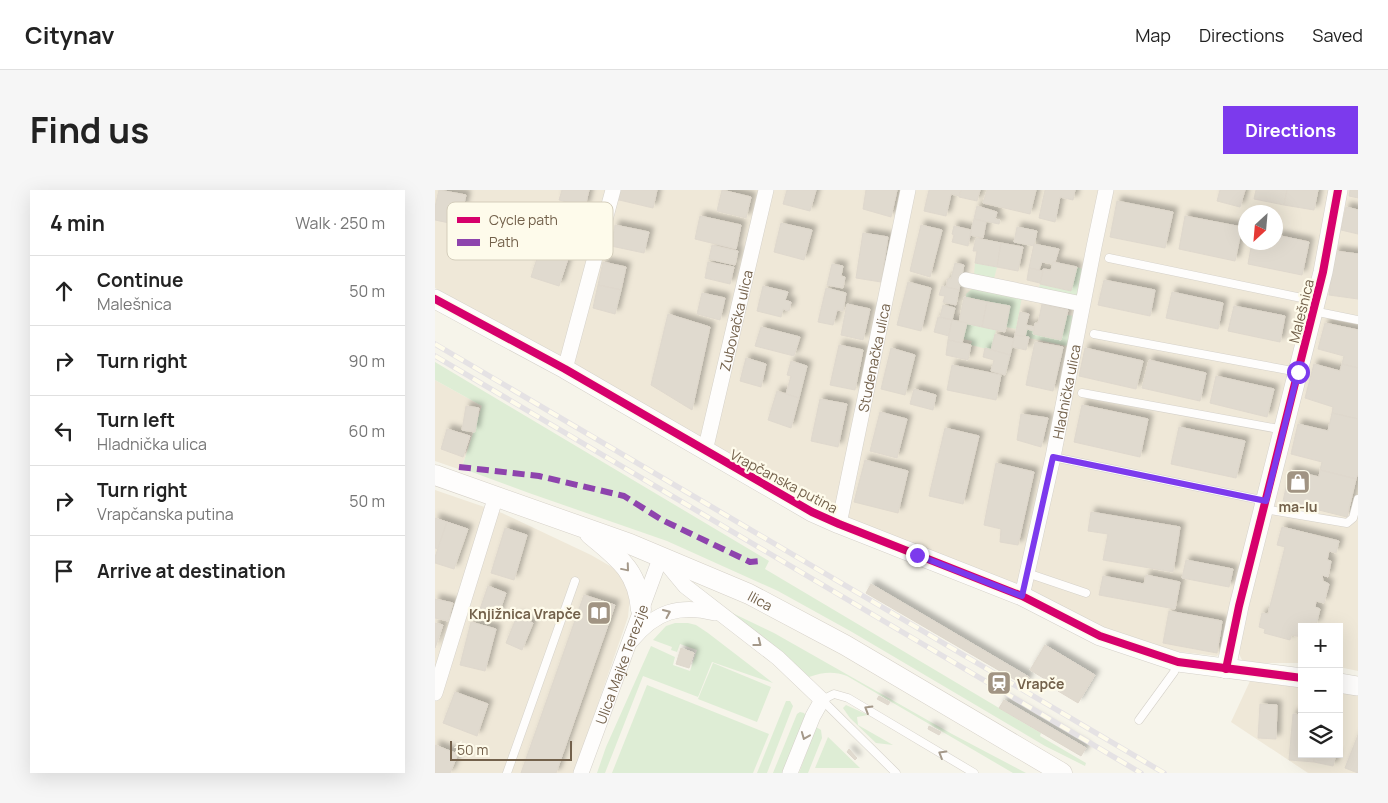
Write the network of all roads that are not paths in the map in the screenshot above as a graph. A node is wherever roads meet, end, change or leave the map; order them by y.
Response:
1 (766, 190) edge
2 (908, 190) edge
3 (1107, 190) edge
4 (1338, 190) edge
5 (1109, 258) dead end
6 (594, 260) edge
7 (966, 280) dead end
8 (435, 299) edge
9 (1083, 304) junction
10 (1315, 306) junction
11 (1358, 320) edge
12 (1094, 334) dead end
13 (565, 369) junction
14 (1298, 372) junction
15 (1082, 394) dead end
16 (1284, 430) junction
17 (705, 451) junction
18 (1053, 457) junction
19 (435, 475) edge
20 (496, 496) junction
21 (1358, 499) edge
22 (1265, 505) junction
23 (576, 524) junction
24 (839, 524) junction
25 (661, 556) junction
26 (1027, 573) junction
27 (575, 580) dead end
28 (1086, 593) dead end
29 (1022, 596) junction
30 (641, 610) junction
31 (719, 614) junction
32 (629, 643) junction
33 (1178, 662) junction
34 (1226, 669) junction
35 (1298, 678) edge
36 (1343, 684) edge
37 (1358, 686) edge
38 (435, 693) edge
39 (822, 700) junction
40 (1139, 720) dead end
41 (507, 773) edge
42 (581, 773) edge
43 (790, 773) edge
44 (896, 773) edge
45 (974, 773) edge
46 (1062, 773) edge

1 - 17 street, Zubovačka ulica
2 - 24 street, Studenačka ulica
3 - 9 street, Hladnička ulica
4 - 10 street, Malešnica
5 - 10 lane
6 - 13 street
7 - 9 street
8 - 13 street, Vrapčanska putina
9 - 18 street, Hladnička ulica
10 - 11 lane
10 - 14 street, Malešnica
12 - 14 lane
13 - 17 street, Vrapčanska putina
14 - 16 street, Malešnica
15 - 16 lane
16 - 22 street, Malešnica
17 - 24 street, Vrapčanska putina
18 - 22 lane
18 - 26 street, Hladnička ulica
19 - 20 main road, Ilica
20 - 23 main road, Ilica
20 - 38 street
21 - 22 lane
22 - 34 street, Malešnica
23 - 25 main road, Ilica
23 -> 30 main road
24 - 29 street, Vrapčanska putina
25 - 30 street, Ulica Majke Terezije
25 - 31 street
25 - 46 main road, Ilica
26 - 28 lane
26 - 29 street, Hladnička ulica
27 - 41 lane
29 - 33 street, Vrapčanska putina
30 - 32 street, Ulica Majke Terezije
32 -> 31 street
31 -> 39 street
32 - 42 street, Ulica Majke Terezije
33 - 34 street, Vrapčanska putina
33 - 40 lane
34 - 35 street, Vrapčanska putina
36 - 37 street
39 -> 43 street
39 - 44 lane
45 -> 39 lane

